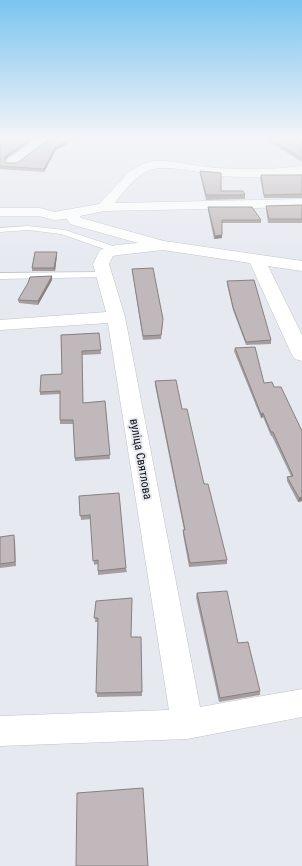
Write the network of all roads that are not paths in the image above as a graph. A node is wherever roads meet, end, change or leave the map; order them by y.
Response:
1 (129, 179) edge
2 (302, 203) edge
3 (104, 207) junction
4 (0, 212) edge
5 (71, 214) junction
6 (0, 230) edge
7 (163, 245) junction
8 (116, 250) junction
9 (257, 260) junction
10 (302, 266) edge
11 (105, 275) junction
12 (0, 276) edge
13 (116, 317) junction
14 (0, 326) edge
15 (302, 355) edge
16 (302, 704) edge
17 (187, 724) junction
18 (0, 730) edge

1 - 3 street
2 - 3 street
3 - 5 street
4 - 5 street
5 - 7 street
6 - 8 lane
7 - 8 street
7 - 9 street
8 - 11 street, вуліца Святлова
9 - 10 street
9 - 15 street
11 - 12 lane
11 - 13 street, вуліца Святлова
13 - 14 street
13 - 17 street, вуліца Святлова
16 - 17 street
17 - 18 street

